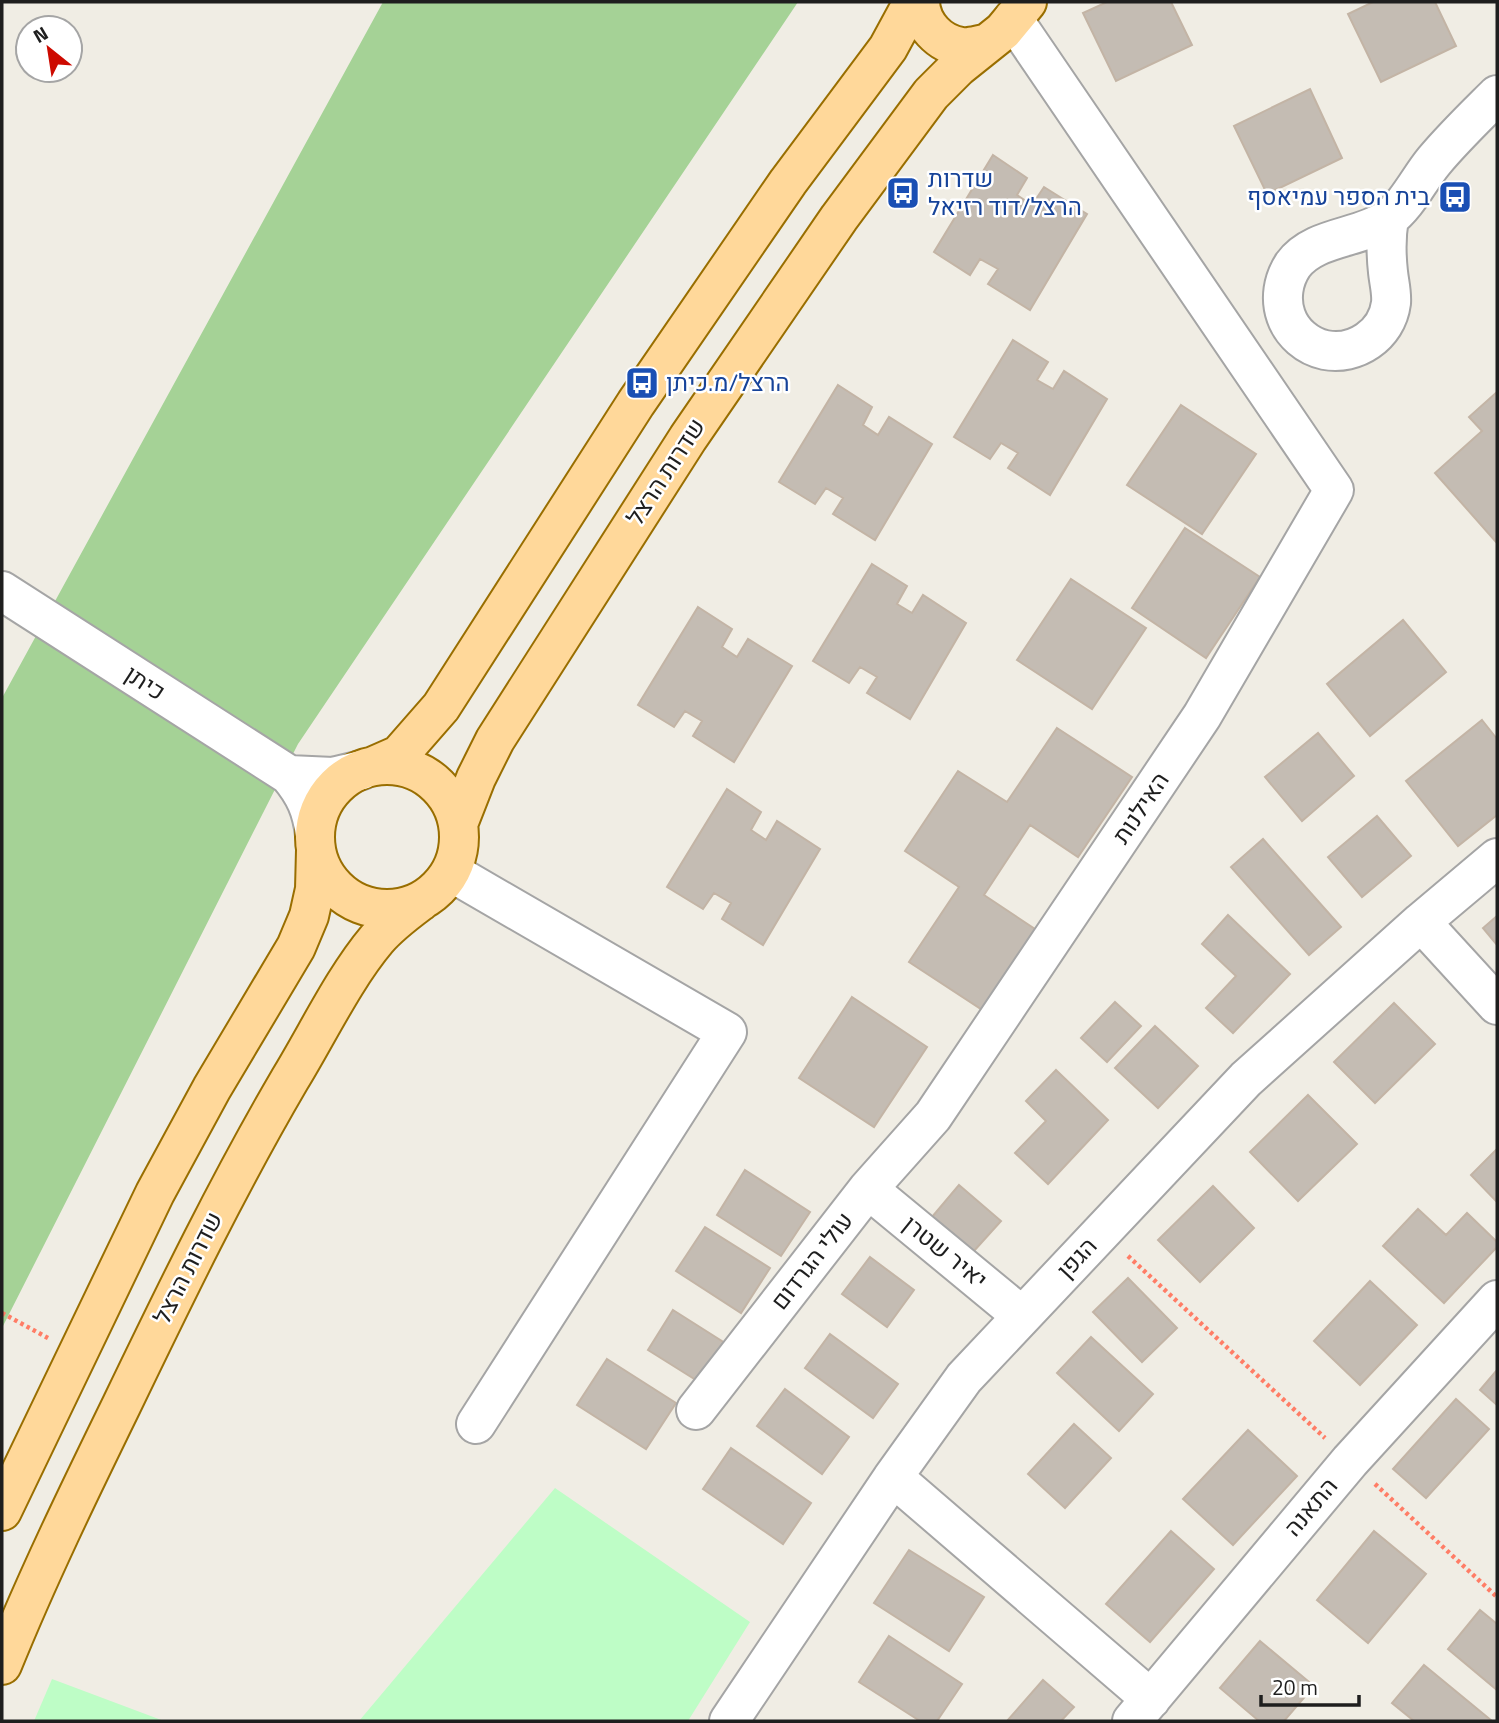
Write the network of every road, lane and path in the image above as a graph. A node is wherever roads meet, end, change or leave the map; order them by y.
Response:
1 (913, 2) edge
2 (920, 2) edge
3 (1020, 10) edge
4 (985, 44) junction
5 (1497, 95) edge
6 (1497, 121) edge
7 (2, 591) edge
8 (368, 768) junction
9 (289, 775) junction
10 (458, 824) junction
11 (315, 843) junction
12 (1497, 858) edge
13 (451, 872) junction
14 (421, 901) junction
15 (1422, 922) junction
16 (1497, 1005) edge
17 (933, 1116) joint
18 (868, 1189) junction
19 (1102, 1231) junction
20 (1497, 1300) edge
21 (2, 1313) edge
22 (1022, 1316) junction
23 (77, 1353) junction
24 (696, 1410) dead end
25 (476, 1424) dead end
26 (1350, 1461) junction
27 (893, 1477) junction
28 (2, 1511) edge
29 (1497, 1597) edge
30 (2, 1665) edge
31 (1142, 1710) edge
32 (729, 1721) edge

1 - 8 main road
2 - 4 main road
3 - 4 main road, שדרות הרצל
3 - 17 street, האילנות
4 - 10 main road, שדרות הרצל
5 - 6 street
7 - 9 street, כיתן
8 - 9 street
8 - 10 main road
8 - 11 main road
9 - 11 street, כיתן
10 - 13 main road
11 - 14 main road
11 - 23 main road
12 - 15 street, הגפן
13 - 14 main road
13 - 25 street
14 - 30 main road, שדרות הרצל
15 - 16 street
15 - 19 street, הגפן
17 - 18 street, עולי הגרדום
18 - 22 street, יאיר שטרן
18 - 24 street, עולי הגרדום
19 - 22 street, הגפן
19 - 26 path
20 - 26 street, התאנה
21 - 23 path
22 - 27 street, הגפן
23 - 28 main road
26 - 29 path
26 - 31 street, התאנה
27 - 31 street
27 - 32 street, הגפן

